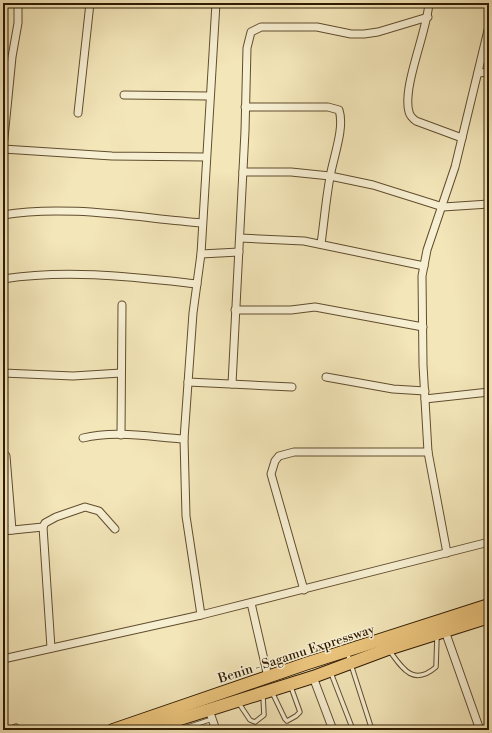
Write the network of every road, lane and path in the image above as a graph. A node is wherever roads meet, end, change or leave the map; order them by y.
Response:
1 (18, 3) edge
2 (90, 3) edge
3 (216, 3) edge
4 (429, 3) edge
5 (428, 17) junction
6 (489, 26) edge
7 (489, 72) edge
8 (478, 73) junction
9 (124, 95) dead end
10 (209, 96) junction
11 (245, 107) junction
12 (78, 112) dead end
13 (462, 138) junction
14 (3, 148) edge
15 (206, 157) junction
16 (243, 172) junction
17 (330, 176) junction
18 (489, 204) edge
19 (443, 207) junction
20 (3, 215) edge
21 (202, 223) junction
22 (240, 238) junction
23 (321, 244) junction
24 (239, 252) junction
25 (201, 254) junction
26 (424, 266) junction
27 (3, 279) edge
28 (197, 284) junction
29 (122, 305) dead end
30 (235, 310) junction
31 (423, 327) junction
32 (3, 373) edge
33 (121, 373) junction
34 (326, 377) dead end
35 (188, 382) junction
36 (232, 384) junction
37 (292, 388) dead end
38 (489, 392) edge
39 (425, 395) junction
40 (121, 435) junction
41 (83, 438) dead end
42 (184, 439) junction
43 (428, 452) junction
44 (6, 456) dead end
45 (43, 527) junction
46 (115, 529) dead end
47 (12, 530) junction
48 (3, 531) edge
49 (489, 542) edge
50 (447, 553) junction
51 (304, 590) junction
52 (251, 603) junction
53 (489, 605) edge
54 (201, 615) junction
55 (489, 617) edge
56 (441, 633) junction
57 (51, 648) junction
58 (388, 649) junction
59 (347, 651) junction
60 (3, 659) edge
61 (352, 662) junction
62 (330, 670) junction
63 (313, 676) junction
64 (268, 677) junction
65 (290, 684) junction
66 (267, 692) junction
67 (237, 701) junction
68 (210, 714) junction
69 (7, 730) edge
70 (19, 730) edge
71 (113, 730) edge
72 (145, 730) edge
73 (179, 730) edge
74 (216, 730) edge
75 (333, 730) edge
76 (353, 730) edge
77 (372, 730) edge
78 (480, 730) edge

1 - 14 street
2 - 12 street
3 - 10 street
4 - 5 street
5 - 11 street
5 - 13 street
6 - 8 street
7 - 8 street
8 - 13 street
9 - 10 street
10 - 15 street
11 - 16 street
11 - 17 street
13 - 19 street
14 - 15 street
15 - 21 street
16 - 17 street
16 - 22 street
17 - 19 street
17 - 23 street
18 - 19 street
19 - 26 street
20 - 21 street
21 - 25 street
22 - 23 street
22 - 24 street
23 - 26 street
24 - 25 street
24 - 30 street
25 - 28 street
26 - 31 street
27 - 28 street
28 - 35 street
29 - 33 street
30 - 31 street
30 - 36 street
31 - 39 street
32 - 33 street
33 - 40 street
34 - 39 street
35 - 36 street
35 - 42 street
36 - 37 street
38 - 39 street
39 - 43 street
40 - 41 street
40 - 42 street
42 - 54 street
43 - 50 street
43 - 51 street
44 - 47 street
45 - 46 street
45 - 47 street
45 - 57 street
47 - 48 street
49 - 50 street
50 - 51 street
51 - 52 street
52 - 54 street
52 - 64 street
53 - 59 highway, Benin - Sagamu Expressway
54 - 57 street
55 - 56 highway
56 - 58 highway
56 - 58 lane
56 - 78 street
57 - 60 street
58 - 61 highway
59 - 61 lane
59 - 64 highway, Benin - Sagamu Expressway
61 - 62 highway
61 - 77 lane
62 - 63 highway
62 - 76 lane
63 - 65 highway
63 - 75 street
64 - 71 highway, Benin - Sagamu Expressway
65 - 66 highway
65 - 66 lane
66 - 67 highway
66 - 67 lane
67 - 68 highway
68 - 72 highway
68 - 73 lane
68 - 74 street
69 - 70 lane

